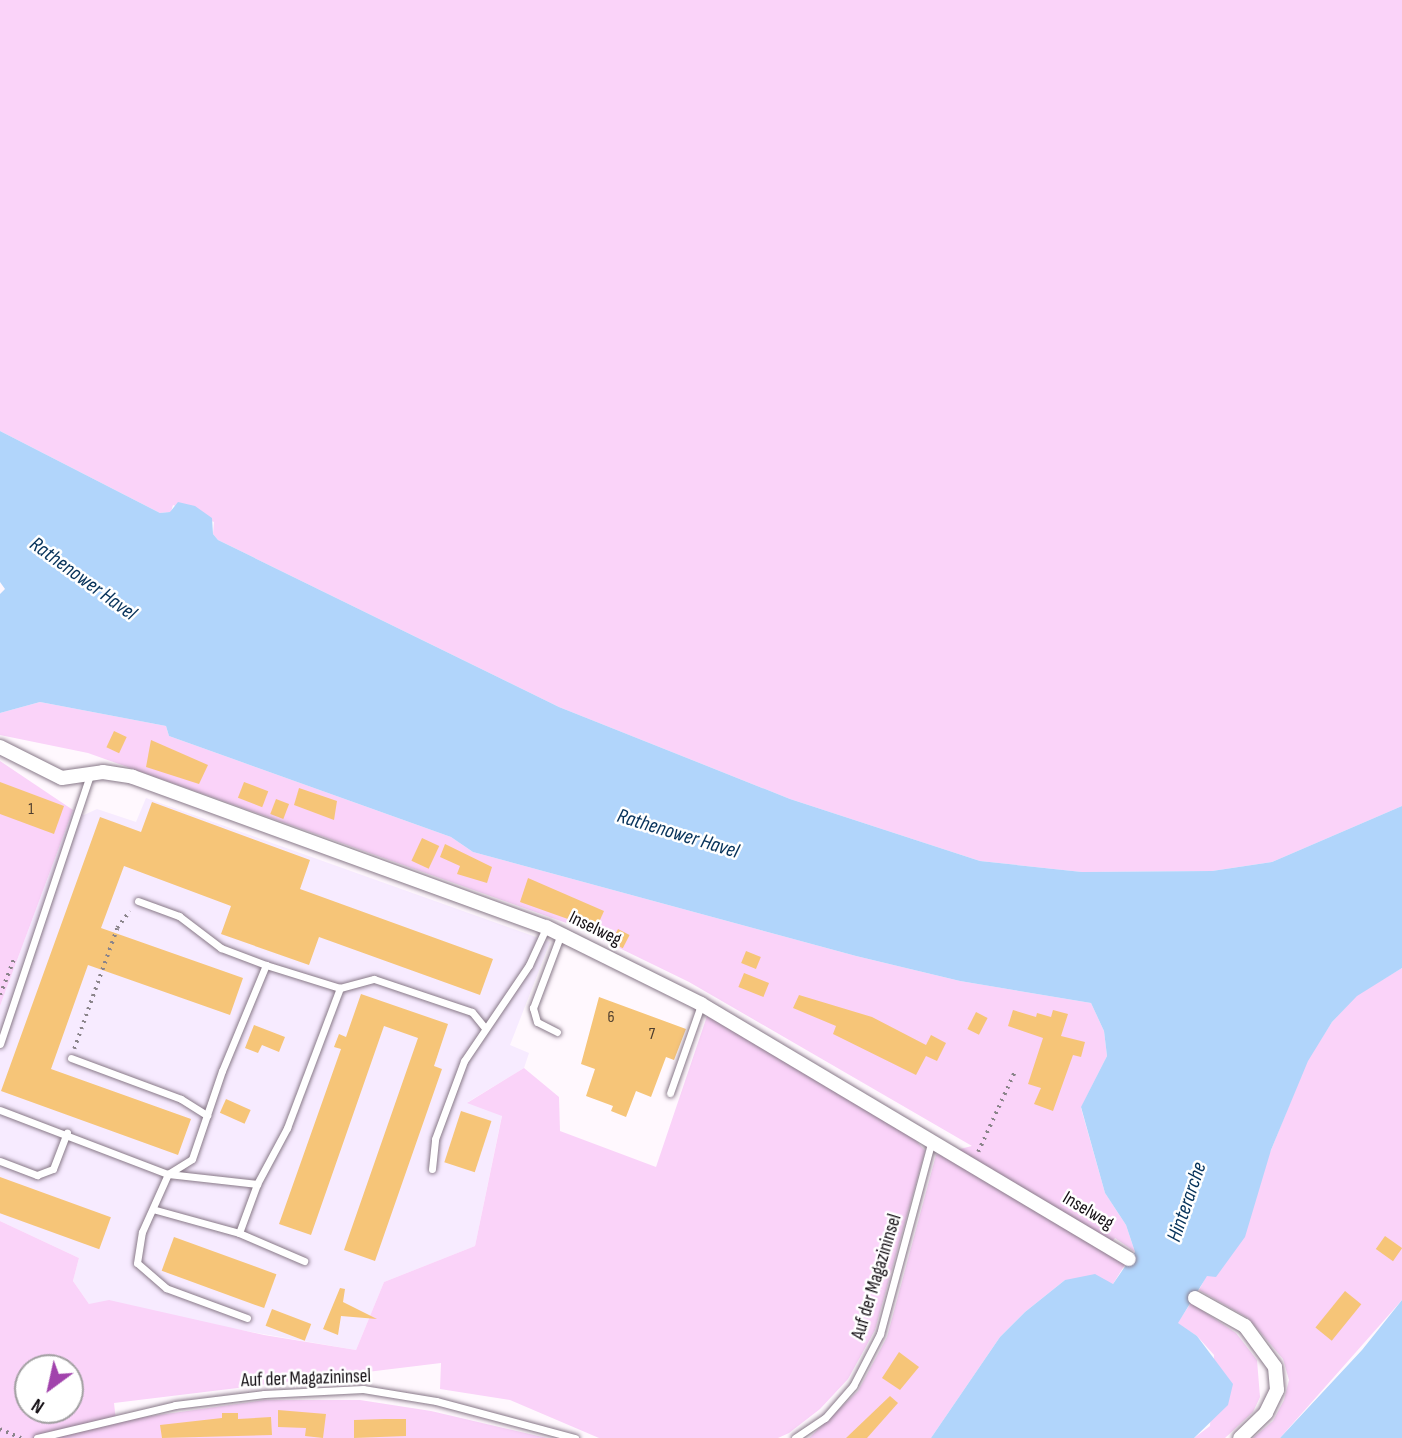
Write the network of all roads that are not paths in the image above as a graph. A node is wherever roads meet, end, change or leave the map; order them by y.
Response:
1 (0, 747) edge
2 (90, 775) junction
3 (138, 901) road end
4 (546, 927) junction
5 (561, 934) junction
6 (266, 965) junction
7 (340, 988) junction
8 (701, 1004) junction
9 (485, 1028) junction
10 (557, 1032) dead end
11 (0, 1044) edge
12 (71, 1058) road end
13 (670, 1093) dead end
14 (0, 1110) edge
15 (207, 1115) junction
16 (67, 1133) junction
17 (932, 1139) junction
18 (0, 1161) edge
19 (432, 1169) dead end
20 (168, 1174) junction
21 (257, 1184) junction
22 (156, 1210) junction
23 (239, 1233) junction
24 (1129, 1259) dead end
25 (304, 1261) dead end
26 (1195, 1298) dead end
27 (247, 1318) dead end
28 (37, 1438) edge
29 (575, 1438) edge
30 (795, 1438) edge
31 (1241, 1438) edge

1 - 2 street, Inselweg
2 - 4 street, Inselweg
2 - 11 lane
3 - 6 lane
4 - 5 street, Inselweg
4 - 9 lane
5 - 8 street, Inselweg
5 - 10 lane
6 - 7 lane
6 - 15 lane
7 - 9 lane
7 - 21 lane
8 - 13 lane
8 - 17 street, Inselweg
9 - 19 lane
12 - 15 lane
14 - 16 lane
15 - 20 lane
16 - 18 lane
16 - 20 lane
17 - 24 street, Inselweg
17 - 30 lane, Auf der Magazininsel
20 - 21 lane
20 - 22 lane
21 - 23 lane
22 - 23 lane
22 - 27 lane
23 - 25 lane
26 - 31 street
28 - 29 lane, Auf der Magazininsel

